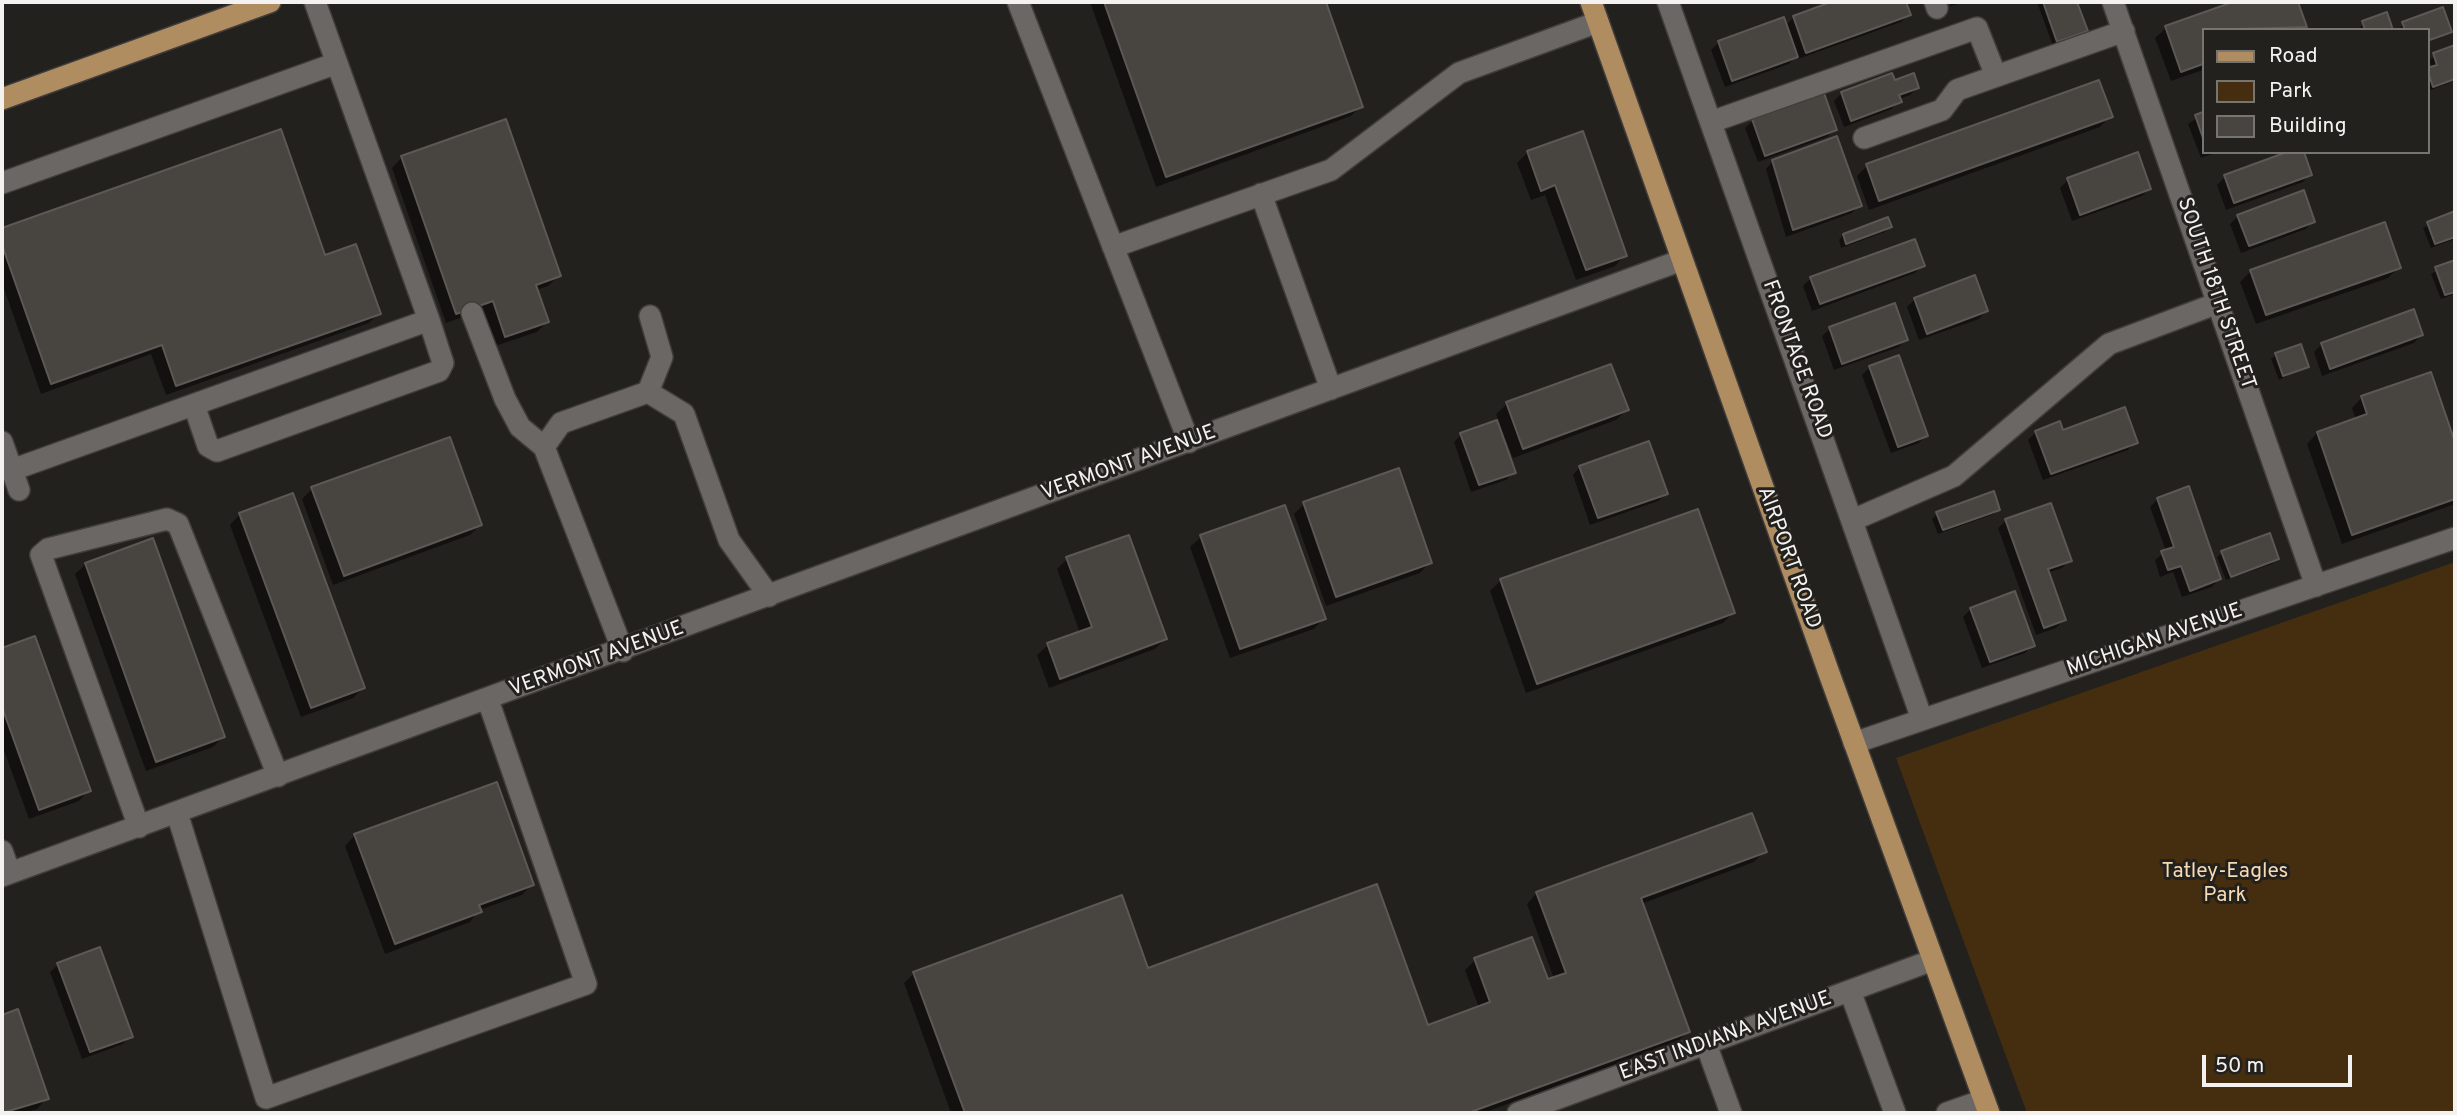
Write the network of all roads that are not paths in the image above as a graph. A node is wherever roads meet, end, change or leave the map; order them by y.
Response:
1 (270, 2) edge
2 (315, 2) edge
3 (1018, 2) edge
4 (1670, 2) edge
5 (2113, 2) edge
6 (1595, 12) edge
7 (2124, 32) junction
8 (337, 63) junction
9 (1996, 76) junction
10 (2, 99) edge
11 (1711, 122) junction
12 (1864, 138) dead end
13 (2, 183) edge
14 (1261, 194) junction
15 (1113, 247) junction
16 (1682, 260) junction
17 (2218, 303) junction
18 (472, 313) dead end
19 (650, 316) dead end
20 (429, 320) junction
21 (1331, 389) junction
22 (648, 392) junction
23 (194, 405) junction
24 (2, 442) edge
25 (1189, 442) junction
26 (544, 447) junction
27 (1853, 520) junction
28 (2455, 538) edge
29 (2316, 586) junction
30 (769, 596) junction
31 (623, 651) junction
32 (488, 700) junction
33 (1922, 719) junction
34 (1854, 743) junction
35 (278, 776) junction
36 (177, 813) junction
37 (139, 827) junction
38 (2, 851) edge
39 (6, 875) edge
40 (1933, 960) junction
41 (1850, 991) junction
42 (1706, 1044) junction
43 (1986, 1107) edge
44 (1518, 1113) edge
45 (1731, 1113) edge
46 (1895, 1113) edge
47 (1947, 1113) edge

1 - 10 main road
2 - 8 street
3 - 15 street
4 - 11 street, FRONTAGE ROAD
5 - 7 street, SOUTH 18TH STREET
6 - 14 street
6 - 16 main road, AIRPORT ROAD
7 - 9 street
7 - 17 street, SOUTH 18TH STREET
8 - 13 street
8 - 20 street
9 - 11 street
9 - 12 street
11 - 27 street, FRONTAGE ROAD
14 - 15 street
14 - 21 street
15 - 25 street
16 - 21 street, VERMONT AVENUE
16 - 34 main road, AIRPORT ROAD
17 - 27 street
17 - 29 street, SOUTH 18TH STREET
18 - 26 street
19 - 22 street
20 - 23 street
20 - 23 street
21 - 25 street, VERMONT AVENUE
22 - 26 street
22 - 30 street
23 - 24 street
25 - 30 street, VERMONT AVENUE
26 - 31 street
27 - 33 street, FRONTAGE ROAD
28 - 29 street, MICHIGAN AVENUE
29 - 33 street, MICHIGAN AVENUE
30 - 31 street, VERMONT AVENUE
31 - 32 street, VERMONT AVENUE
32 - 35 street
32 - 36 street, VERMONT AVENUE
33 - 34 street, MICHIGAN AVENUE
34 - 40 main road, AIRPORT ROAD
35 - 36 street
35 - 37 street
36 - 37 street
37 - 39 street
38 - 39 street
40 - 41 street, EAST INDIANA AVENUE
40 - 43 main road, AIRPORT ROAD
41 - 42 street, EAST INDIANA AVENUE
41 - 46 street
42 - 44 street, EAST INDIANA AVENUE
42 - 45 street
43 - 47 street

